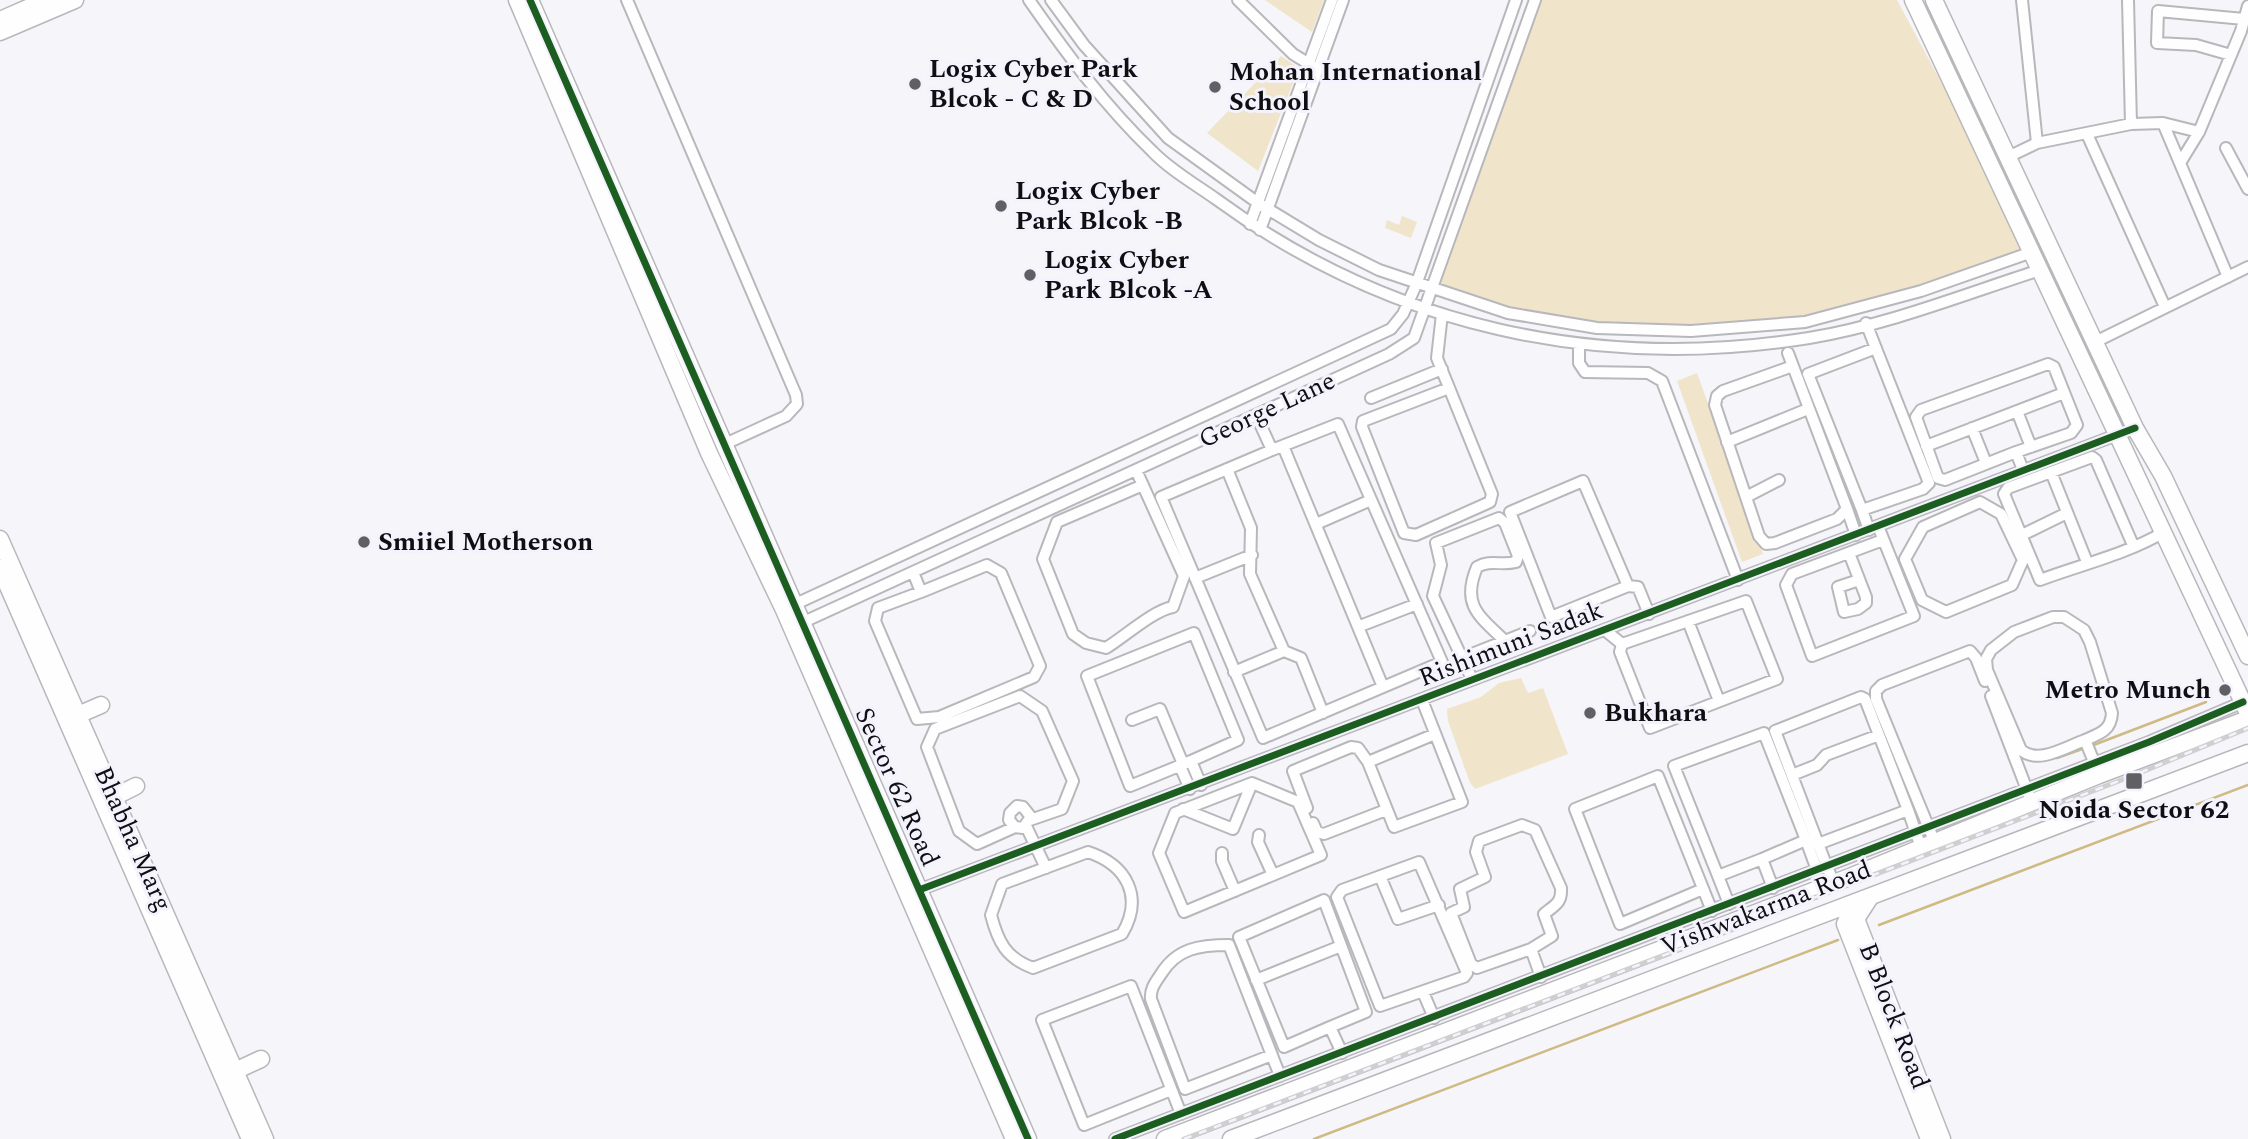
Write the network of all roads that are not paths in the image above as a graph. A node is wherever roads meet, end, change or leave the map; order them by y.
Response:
1 (46, 0) edge
2 (75, 0) edge
3 (517, 0) edge
4 (530, 0) edge
5 (627, 0) edge
6 (1029, 0) edge
7 (1051, 0) edge
8 (1238, 0) edge
9 (1332, 0) edge
10 (1343, 0) edge
11 (1516, 0) edge
12 (1535, 0) edge
13 (1913, 0) edge
14 (1934, 0) edge
15 (2022, 0) edge
16 (2128, 0) edge
17 (2248, 6) edge
18 (2245, 19) junction
19 (0, 20) edge
20 (0, 32) edge
21 (2231, 55) junction
22 (1313, 66) junction
23 (2163, 123) junction
24 (2132, 124) junction
25 (2199, 132) junction
26 (2087, 134) junction
27 (2036, 143) junction
28 (2226, 148) dead end
29 (2008, 157) junction
30 (2180, 163) junction
31 (2248, 189) edge
32 (1258, 203) junction
33 (1268, 209) junction
34 (1250, 224) junction
35 (1260, 230) junction
36 (2032, 252) junction
37 (2248, 267) edge
38 (2040, 270) junction
39 (2228, 277) junction
40 (1416, 285) junction
41 (1432, 289) junction
42 (1408, 305) junction
43 (2165, 307) junction
44 (1426, 310) junction
45 (1442, 314) junction
46 (1866, 323) junction
47 (2095, 342) junction
48 (1579, 344) junction
49 (1876, 348) junction
50 (1788, 353) dead end
51 (1793, 366) junction
52 (1441, 369) junction
53 (1449, 388) junction
54 (2064, 393) junction
55 (1371, 398) dead end
56 (1808, 409) junction
57 (2017, 411) junction
58 (1256, 415) junction
59 (1972, 428) junction
60 (2135, 428) junction
61 (2118, 434) junction
62 (1727, 442) junction
63 (725, 444) junction
64 (1926, 446) junction
65 (2031, 447) junction
66 (1278, 448) junction
67 (2016, 452) junction
68 (1986, 463) junction
69 (1227, 469) junction
70 (1136, 470) junction
71 (2023, 470) junction
72 (2051, 472) junction
73 (1779, 480) dead end
74 (1143, 485) junction
75 (1746, 497) junction
76 (1955, 497) junction
77 (1371, 500) junction
78 (1940, 503) junction
79 (1847, 509) junction
80 (1862, 510) junction
81 (1961, 511) junction
82 (2067, 513) junction
83 (1946, 517) junction
84 (1316, 524) junction
85 (1873, 528) junction
86 (2164, 532) junction
87 (1856, 535) junction
88 (2020, 536) junction
89 (0, 539) edge
90 (1883, 540) junction
91 (2133, 545) junction
92 (1849, 553) junction
93 (1252, 555) junction
94 (2087, 562) junction
95 (0, 568) edge
96 (913, 572) junction
97 (1195, 578) junction
98 (1738, 580) junction
99 (1859, 580) dead end
100 (1628, 586) junction
101 (921, 592) junction
102 (1417, 604) junction
103 (789, 607) junction
104 (1649, 614) junction
105 (1688, 621) junction
106 (797, 625) junction
107 (1360, 626) junction
108 (1530, 631) dead end
109 (1606, 631) junction
110 (1504, 641) junction
111 (1622, 644) junction
112 (1284, 651) junction
113 (2248, 656) edge
114 (1462, 658) junction
115 (1234, 672) junction
116 (1472, 679) junction
117 (1384, 687) junction
118 (1422, 700) junction
119 (1719, 701) junction
120 (101, 705) dead end
121 (2246, 708) edge
122 (1323, 713) junction
123 (78, 715) junction
124 (2248, 719) edge
125 (1132, 720) dead end
126 (1435, 734) junction
127 (1879, 735) junction
128 (2084, 740) junction
129 (2248, 753) edge
130 (1368, 762) junction
131 (1185, 764) junction
132 (2097, 769) junction
133 (1792, 775) junction
134 (1252, 783) junction
135 (1200, 785) junction
136 (136, 786) dead end
137 (114, 797) junction
138 (1216, 797) junction
139 (2029, 797) junction
140 (1183, 809) junction
141 (1386, 810) junction
142 (1908, 810) junction
143 (1024, 825) junction
144 (1928, 828) junction
145 (1916, 832) junction
146 (1259, 835) dead end
147 (1806, 841) junction
148 (1818, 844) junction
149 (1928, 846) junction
150 (1035, 847) junction
151 (1222, 853) dead end
152 (1762, 859) junction
153 (1046, 868) junction
154 (1822, 869) junction
155 (1273, 875) junction
156 (1380, 876) junction
157 (1717, 876) junction
158 (1835, 883) junction
159 (1773, 888) junction
160 (1703, 889) junction
161 (919, 890) junction
162 (1235, 891) junction
163 (1871, 896) junction
164 (1854, 902) junction
165 (1729, 904) junction
166 (1439, 905) junction
167 (1712, 911) junction
168 (1620, 924) junction
169 (1628, 943) junction
170 (1341, 946) junction
171 (1531, 950) junction
172 (1541, 977) junction
173 (1256, 980) junction
174 (1423, 992) junction
175 (963, 1007) junction
176 (1433, 1018) junction
177 (1330, 1027) junction
178 (1456, 1027) junction
179 (1435, 1035) junction
180 (1466, 1049) junction
181 (1342, 1053) junction
182 (1272, 1055) junction
183 (1444, 1057) junction
184 (261, 1059) dead end
185 (235, 1071) junction
186 (1280, 1076) junction
187 (1171, 1090) junction
188 (1181, 1114) junction
189 (250, 1139) edge
190 (265, 1139) edge
191 (1014, 1139) edge
192 (1028, 1139) edge
193 (1115, 1139) edge
194 (1165, 1139) edge
195 (1231, 1139) edge
196 (1928, 1139) edge
197 (1942, 1139) edge

1 - 19 street
2 - 20 street
3 - 103 street
4 - 63 street
5 - 63 street
6 - 34 street
7 - 32 street
8 - 22 street
9 - 22 street
10 - 22 street
11 - 40 street, George Lane
12 - 41 street, George Lane
13 - 36 street
14 - 29 street
15 - 27 street
16 - 24 street
17 - 18 street
18 - 21 street
18 - 21 street
21 - 25 street
22 - 32 street
22 - 33 street
23 - 24 street
23 - 25 street
23 - 30 street
24 - 26 street
25 - 30 street
26 - 27 street
26 - 43 street
27 - 29 street
28 - 31 street
29 - 47 street
30 - 39 street
32 - 33 street
32 - 34 street
33 - 35 street
33 - 40 street
34 - 35 street
35 - 42 street
36 - 38 street
36 - 41 street
37 - 39 street
38 - 46 street
38 - 61 street
39 - 43 street
40 - 41 street
40 - 42 street, George Lane
41 - 44 street, George Lane
42 - 44 street
42 - 103 street, George Lane
43 - 47 street
44 - 45 street
44 - 58 street, George Lane
45 - 48 street
45 - 52 street
46 - 48 street
46 - 49 street
47 - 60 street
48 - 98 street
49 - 80 street
49 - 80 street
50 - 51 street
51 - 56 street
51 - 62 street
52 - 53 street
52 - 55 street
53 - 53 street
54 - 57 street
54 - 64 street
54 - 65 street
56 - 62 street
56 - 79 street
57 - 59 street
57 - 65 street
58 - 66 street
58 - 70 street, George Lane
59 - 64 street
59 - 68 street
60 - 61 street, Rishimuni Sadak
60 - 113 street
61 - 71 street, Rishimuni Sadak
61 - 86 street
62 - 75 street
63 - 103 street
64 - 68 street
65 - 67 street
66 - 69 street
66 - 77 street
66 - 84 street
67 - 68 street
67 - 71 street
69 - 93 street
69 - 97 street
70 - 74 street
70 - 96 street, George Lane
71 - 76 street, Rishimuni Sadak
72 - 82 street
72 - 88 street
72 - 91 street
73 - 75 street
74 - 74 street
75 - 79 street
76 - 78 street, Rishimuni Sadak
76 - 81 street
77 - 84 street
77 - 102 street
78 - 83 street
78 - 85 street, Rishimuni Sadak
79 - 87 street
80 - 85 street
81 - 83 street
81 - 83 street
82 - 88 street
82 - 94 street
84 - 107 street
85 - 87 street, Rishimuni Sadak
85 - 90 street
86 - 91 street
86 - 121 street
87 - 98 street, Rishimuni Sadak
88 - 94 street
89 - 123 street, Bhabha Marg
90 - 92 street
90 - 92 street
91 - 94 street
92 - 99 street
93 - 97 street
93 - 112 street
95 - 189 street, Bhabha Marg
96 - 101 street
96 - 106 street, George Lane
97 - 115 street
98 - 104 street, Rishimuni Sadak
100 - 100 street
100 - 104 street
101 - 101 street
102 - 107 street
102 - 117 street
103 - 106 street, Sector 62 Road
104 - 109 street, Rishimuni Sadak
105 - 111 street
105 - 119 street
105 - 119 street
106 - 161 street, Sector 62 Road
106 - 175 street, Sector 62 Road
107 - 117 street
108 - 110 street
109 - 111 street
109 - 116 street, Rishimuni Sadak
110 - 114 street
110 - 114 street
111 - 119 street
112 - 115 street
112 - 122 street
114 - 116 street
115 - 122 street
116 - 118 street, Rishimuni Sadak
117 - 122 street
118 - 126 street
118 - 135 street, Rishimuni Sadak
120 - 123 street
121 - 132 street
123 - 137 street, Bhabha Marg
124 - 132 street, Vishwakarma Road
125 - 131 street
126 - 130 street
126 - 141 street
127 - 133 street
127 - 133 street
127 - 142 street
128 - 128 street
128 - 132 street
129 - 163 street, Vishwakarma Road
130 - 141 street
130 - 141 street
131 - 131 street
131 - 135 street
132 - 139 street, Vishwakarma Road
133 - 148 street
134 - 138 street
134 - 140 street
134 - 155 street
135 - 138 street
135 - 150 street, Rishimuni Sadak
136 - 137 street
137 - 185 street, Bhabha Marg
138 - 140 street
139 - 144 street
139 - 144 street
139 - 149 street, Vishwakarma Road
140 - 162 street
142 - 145 street
142 - 148 street
143 - 143 street
143 - 150 street
144 - 145 street
144 - 149 street
145 - 149 street
145 - 154 street
146 - 155 street
147 - 152 street
147 - 154 street
147 - 157 street
148 - 154 street
149 - 158 street, Vishwakarma Road
150 - 153 street
150 - 161 street, Rishimuni Sadak
151 - 162 street
152 - 157 street
152 - 159 street
153 - 153 street
154 - 158 street
154 - 159 street
155 - 162 street
156 - 166 street
156 - 166 street
156 - 174 street
157 - 165 street
158 - 178 street, Vishwakarma Road
159 - 165 street
160 - 167 street
160 - 168 street
160 - 168 street
161 - 175 street, Sector 62 Road
163 - 164 street, Vishwakarma Road
163 - 197 street, B Block Road
164 - 180 street, Vishwakarma Road
164 - 196 street
165 - 167 street
166 - 174 street
167 - 169 street
168 - 169 street
169 - 172 street
170 - 173 street
170 - 173 street
170 - 177 street
171 - 171 street
171 - 172 street
172 - 176 street
173 - 177 street
174 - 176 street
175 - 191 street, Sector 62 Road
175 - 192 street, Sector 62 Road
176 - 181 street
177 - 181 street
178 - 179 street, Vishwakarma Road
178 - 180 street
179 - 183 street
179 - 194 street, Vishwakarma Road
180 - 183 street, Vishwakarma Road
181 - 186 street
182 - 182 street
182 - 186 street
183 - 195 street, Vishwakarma Road
184 - 185 street
185 - 190 street, Bhabha Marg
186 - 188 street
187 - 187 street
187 - 188 street
188 - 193 street

